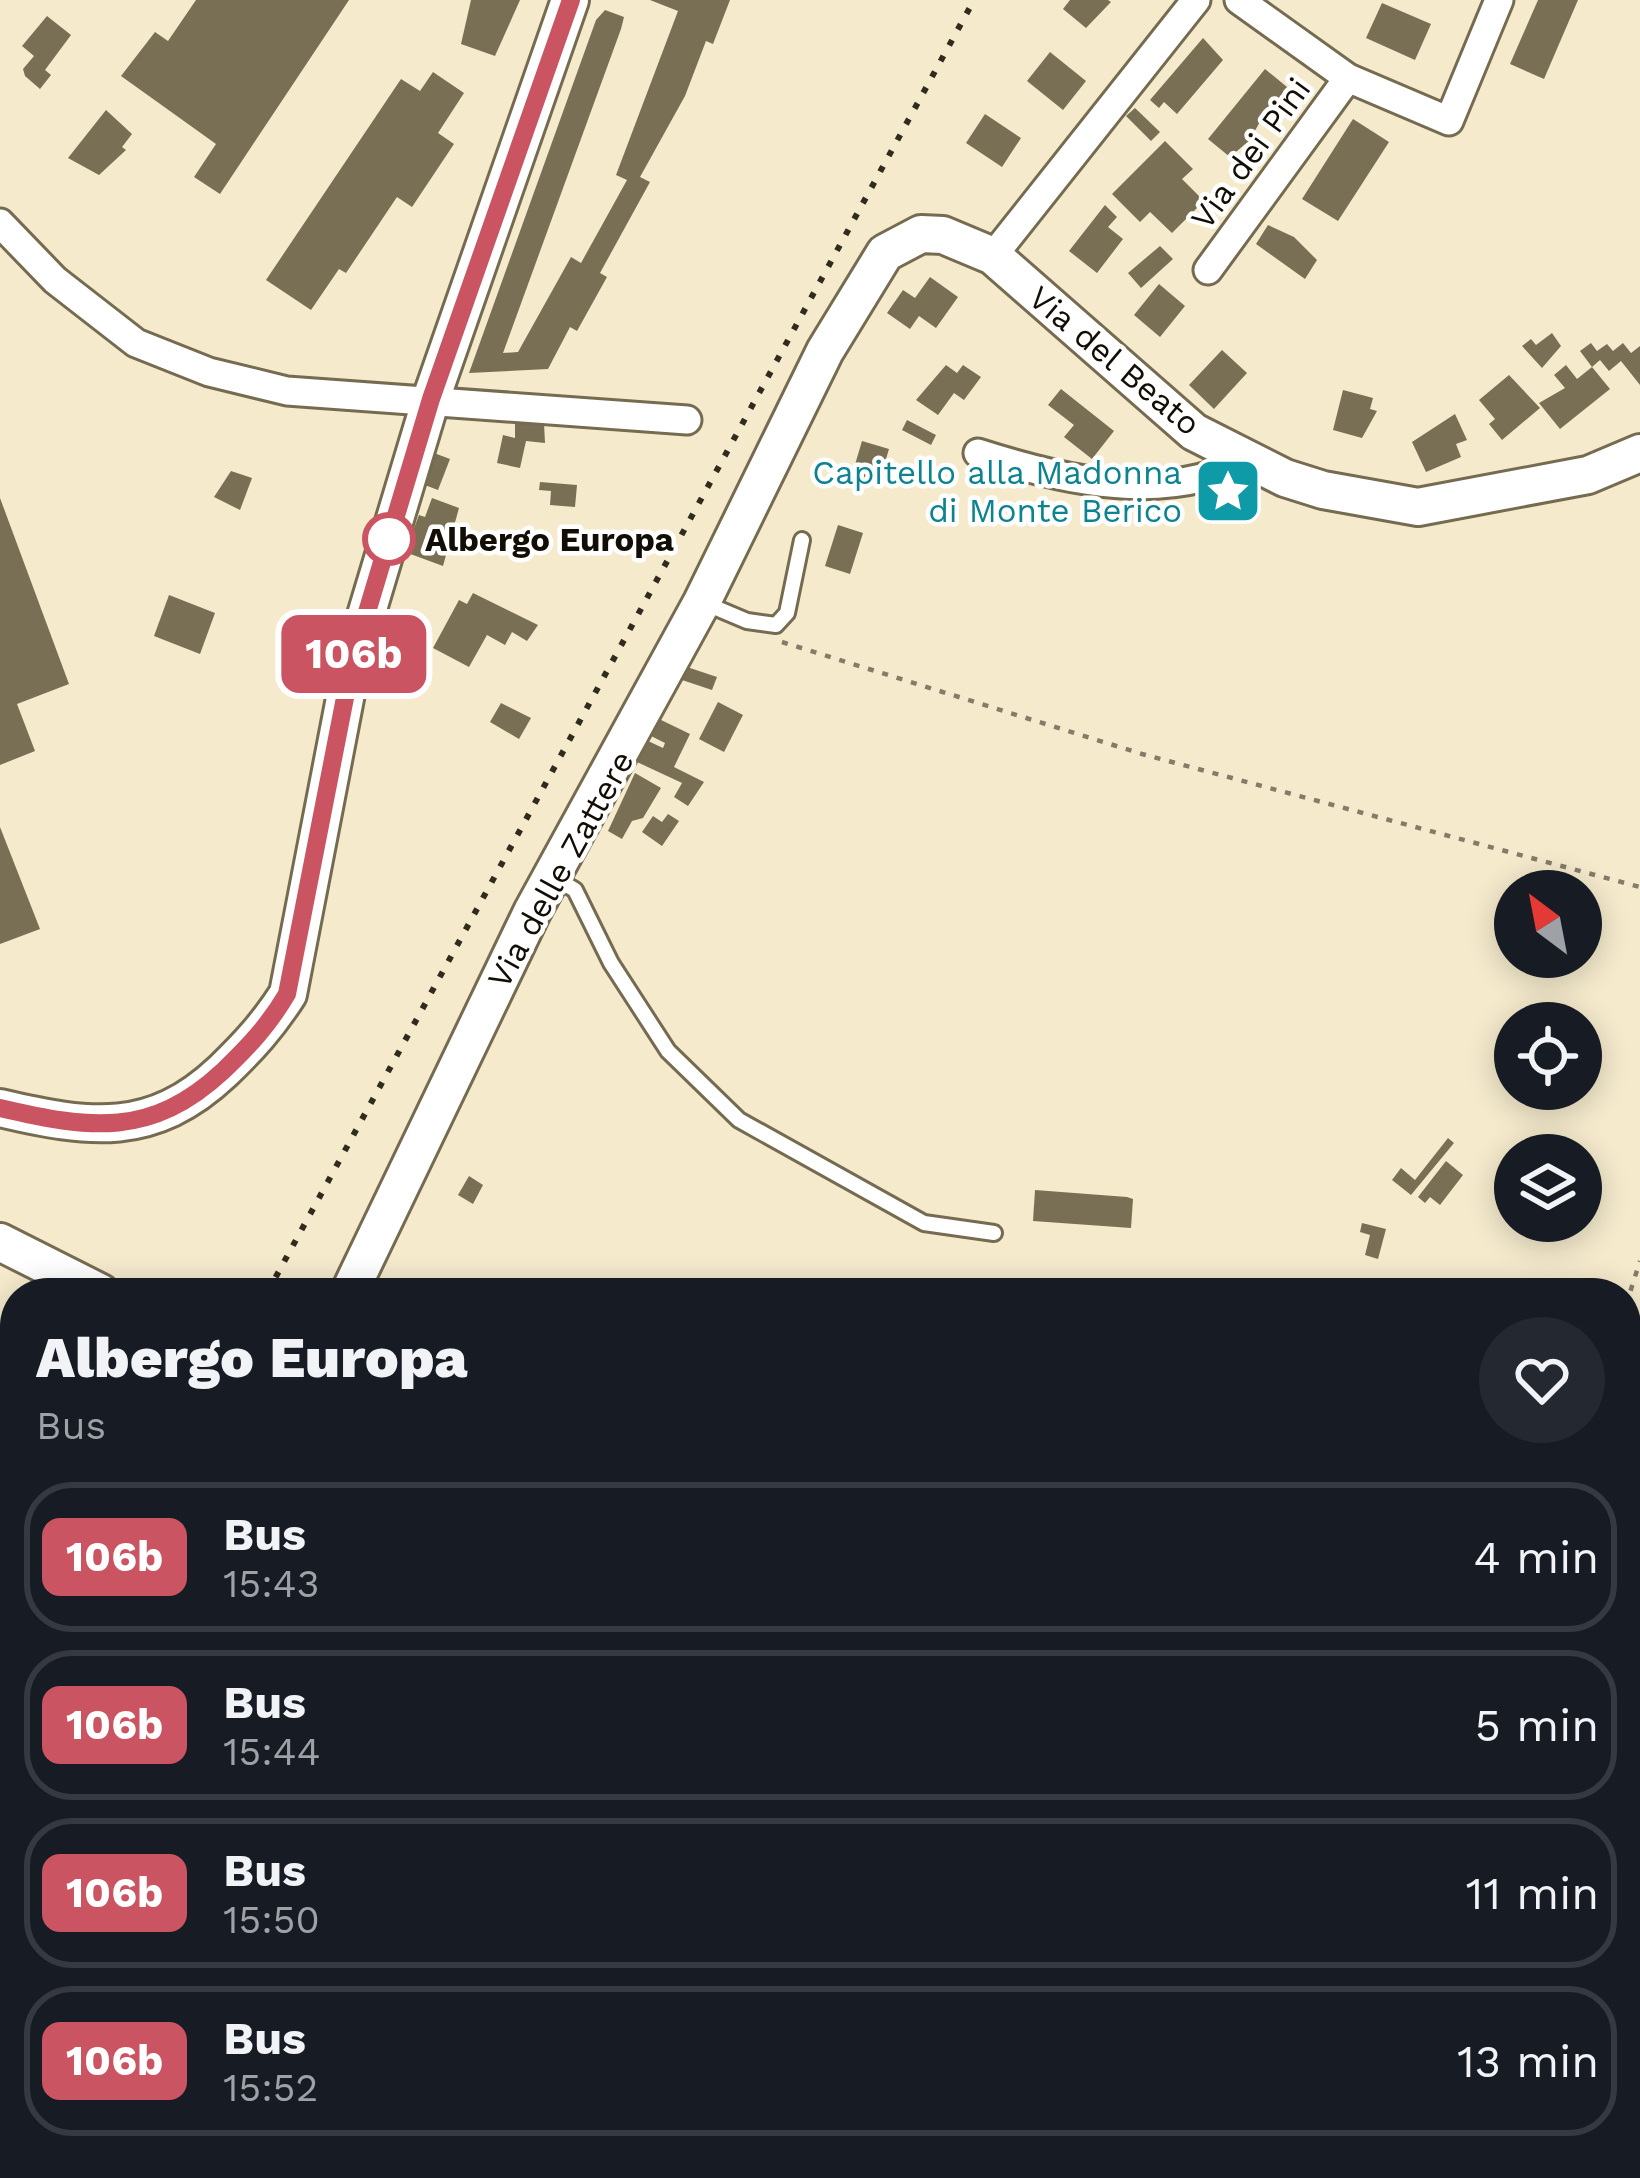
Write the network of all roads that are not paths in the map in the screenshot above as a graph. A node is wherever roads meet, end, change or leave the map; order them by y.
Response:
1 (571, 0) edge
2 (1196, 0) edge
3 (1239, 0) edge
4 (1499, 0) edge
5 (1348, 78) junction
6 (0, 223) edge
7 (993, 256) junction
8 (1208, 270) dead end
9 (431, 399) junction
10 (687, 420) dead end
11 (775, 448) joint
12 (978, 453) dead end
13 (1640, 453) edge
14 (1243, 456) junction
15 (802, 540) dead end
16 (703, 602) junction
17 (552, 876) junction
18 (0, 1108) edge
19 (994, 1233) dead end
20 (0, 1243) edge
21 (71, 1278) edge
22 (356, 1278) edge

1 - 9 street
2 - 7 street
3 - 5 street, Via dei Pini
4 - 5 street, Via dei Pini
5 - 8 street, Via dei Pini
6 - 9 street
7 - 11 street, Via del Beato
7 - 14 street, Via del Beato
9 - 10 street
9 - 18 street
11 - 16 street, Via delle Zattere
12 - 14 street
13 - 14 street, Via del Beato
15 - 16 lane
16 - 17 street, Via delle Zattere
17 - 19 lane
17 - 22 street, Via delle Zattere
20 - 21 street

